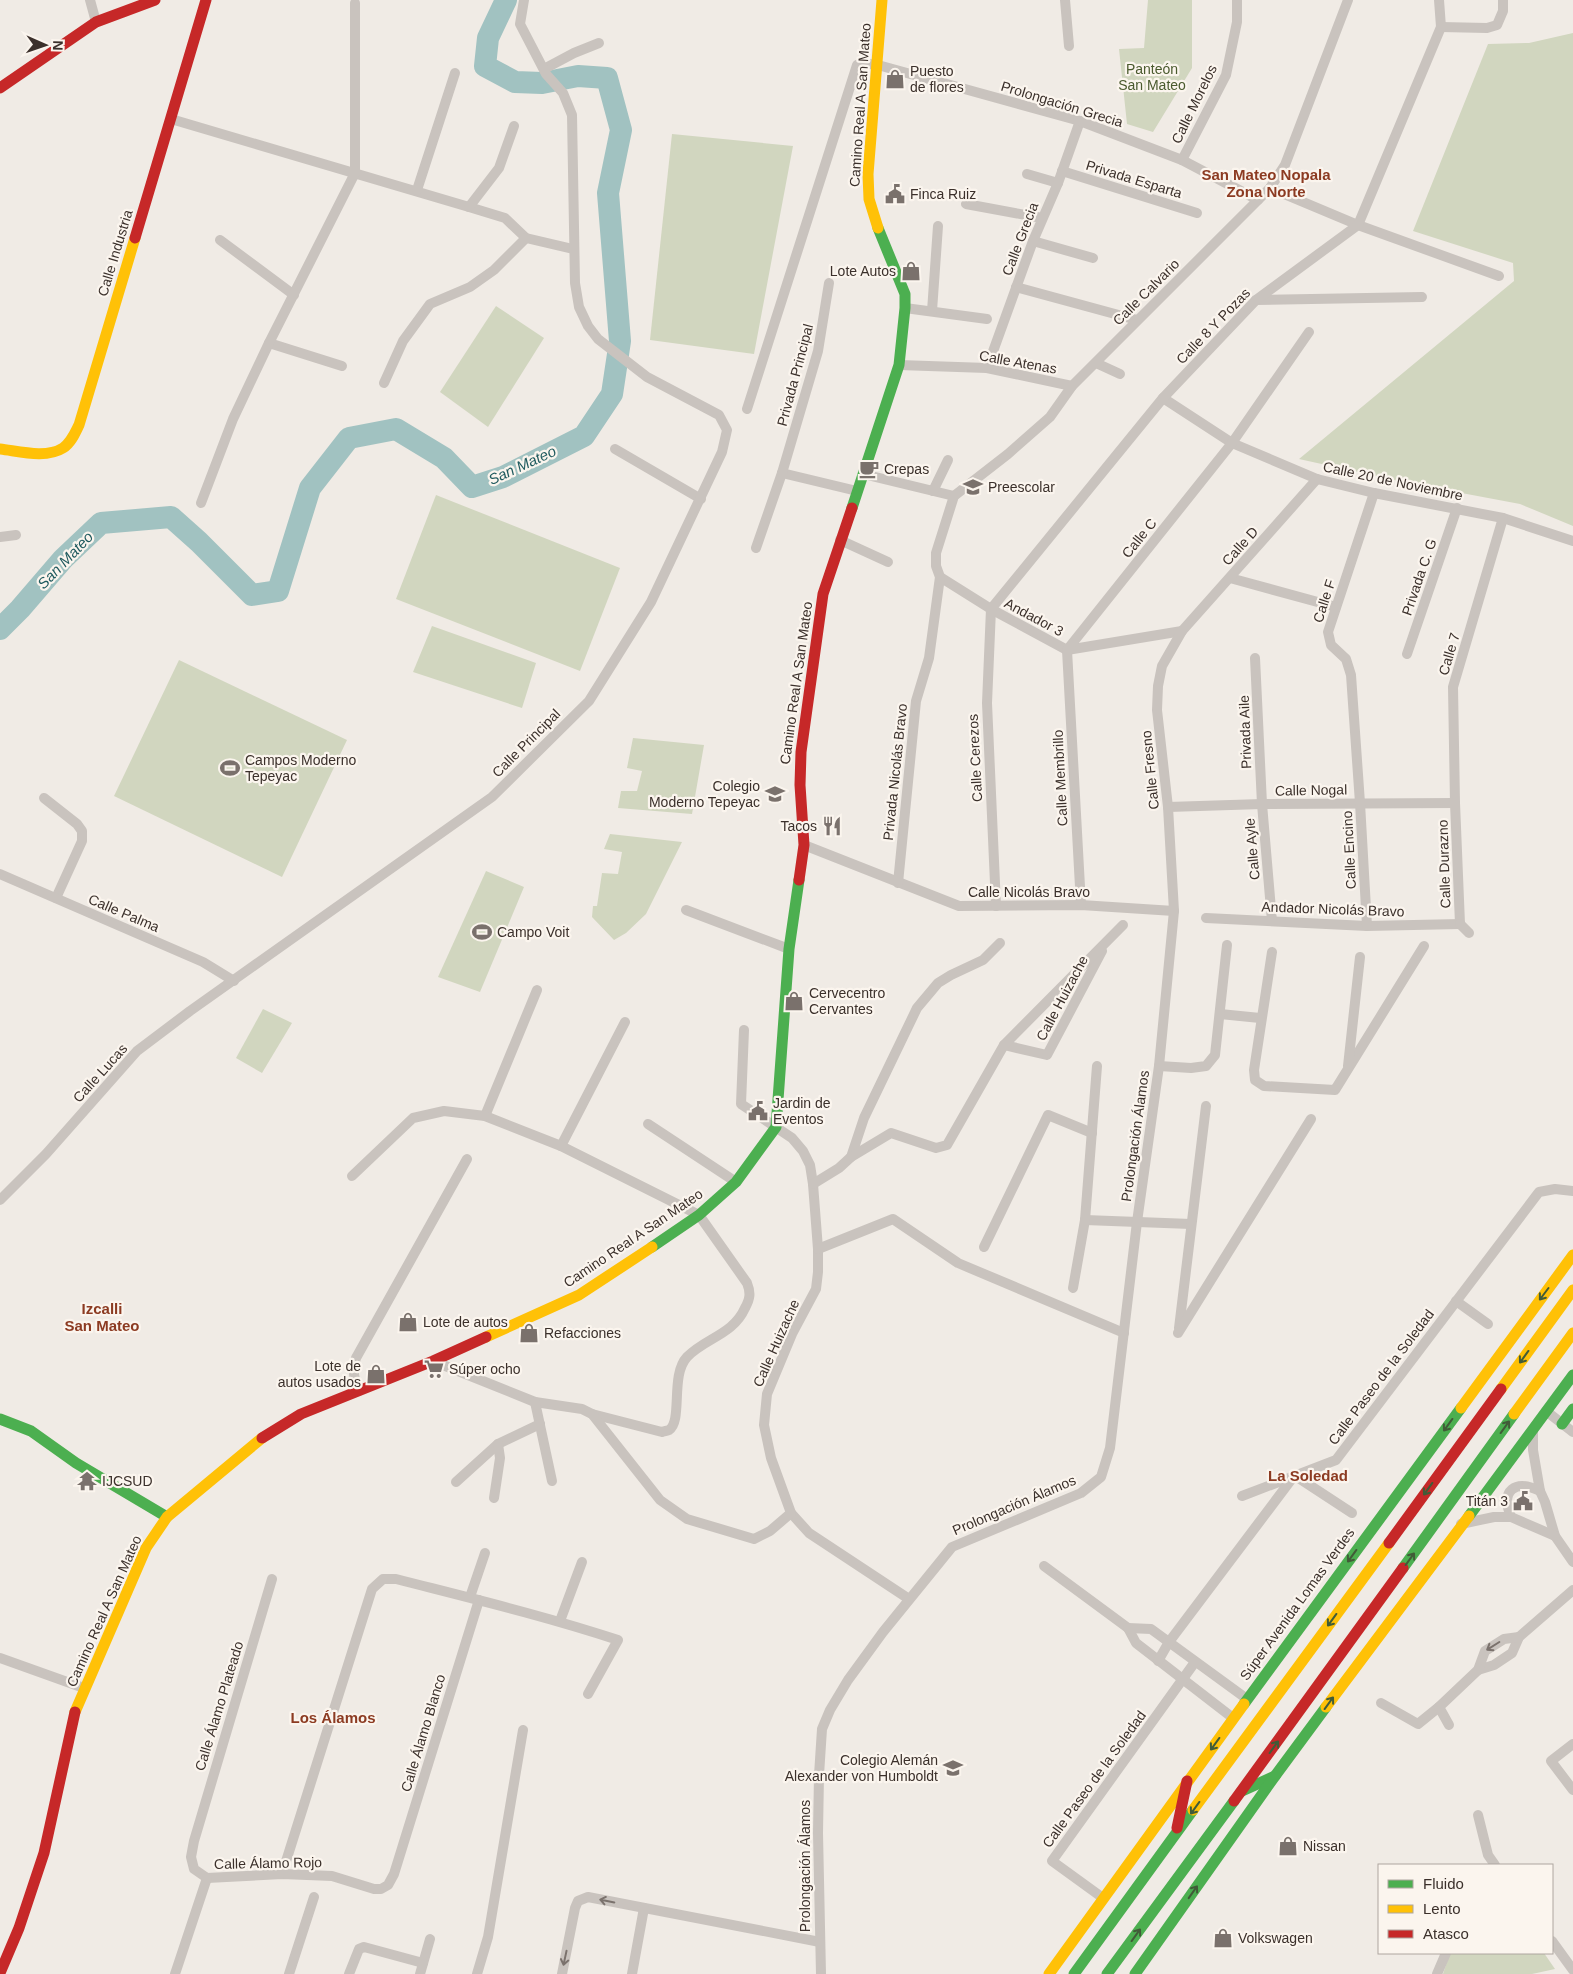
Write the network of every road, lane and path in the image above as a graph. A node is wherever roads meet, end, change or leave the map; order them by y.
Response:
1 (90, 0) edge
2 (155, 0) edge
3 (206, 0) edge
4 (524, 0) edge
5 (882, 0) edge
6 (1065, 0) edge
7 (1237, 0) edge
8 (1348, 0) edge
9 (1439, 0) edge
10 (1503, 0) edge
11 (355, 3) dead end
12 (96, 22) junction
13 (1441, 27) junction
14 (599, 43) dead end
15 (1069, 46) dead end
16 (878, 65) junction
17 (545, 72) junction
18 (454, 73) dead end
19 (0, 88) edge
20 (171, 119) junction
21 (1080, 121) junction
22 (514, 126) dead end
23 (1182, 160) junction
24 (1062, 171) junction
25 (355, 173) junction
26 (1027, 174) dead end
27 (1058, 183) junction
28 (1270, 188) junction
29 (417, 190) junction
30 (1258, 200) junction
31 (966, 204) dead end
32 (470, 207) junction
33 (1197, 213) dead end
34 (1042, 218) junction
35 (1358, 225) junction
36 (938, 226) dead end
37 (526, 238) junction
38 (220, 240) dead end
39 (1033, 241) junction
40 (573, 249) junction
41 (1093, 258) dead end
42 (1499, 276) dead end
43 (829, 283) dead end
44 (1016, 287) junction
45 (294, 295) junction
46 (1422, 297) dead end
47 (1256, 300) junction
48 (911, 309) junction
49 (932, 312) junction
50 (987, 319) dead end
51 (1137, 320) junction
52 (1309, 332) dead end
53 (269, 343) junction
54 (1096, 363) junction
55 (899, 365) junction
56 (342, 366) dead end
57 (987, 368) junction
58 (1120, 374) dead end
59 (384, 383) dead end
60 (1072, 386) junction
61 (1163, 398) junction
62 (747, 409) dead end
63 (1232, 443) junction
64 (0, 449) edge
65 (615, 449) dead end
66 (948, 460) dead end
67 (782, 473) junction
68 (863, 474) junction
69 (1317, 479) junction
70 (857, 491) junction
71 (933, 491) junction
72 (1374, 493) junction
73 (954, 496) junction
74 (701, 499) junction
75 (201, 503) dead end
76 (1457, 508) junction
77 (1503, 518) junction
78 (16, 535) dead end
79 (0, 538) edge
80 (840, 540) junction
81 (1573, 541) edge
82 (756, 548) dead end
83 (888, 562) dead end
84 (940, 577) junction
85 (1230, 578) junction
86 (1336, 607) junction
87 (991, 610) junction
88 (1182, 631) junction
89 (1067, 650) junction
90 (1407, 654) dead end
91 (1256, 658) dead end
92 (44, 798) dead end
93 (1360, 803) junction
94 (1455, 803) junction
95 (1262, 804) junction
96 (1168, 807) junction
97 (804, 845) junction
98 (0, 874) edge
99 (898, 883) junction
100 (56, 898) junction
101 (1081, 904) junction
102 (996, 906) junction
103 (686, 910) dead end
104 (1174, 911) junction
105 (1206, 918) dead end
106 (1272, 921) junction
107 (1460, 924) junction
108 (1123, 925) dead end
109 (1367, 926) junction
110 (1468, 933) dead end
111 (1107, 941) junction
112 (1000, 943) dead end
113 (1227, 945) dead end
114 (1424, 946) dead end
115 (789, 949) junction
116 (1272, 952) dead end
117 (1360, 957) dead end
118 (234, 981) junction
119 (537, 990) dead end
120 (1220, 1014) junction
121 (1260, 1018) junction
122 (625, 1022) dead end
123 (744, 1030) dead end
124 (1004, 1044) junction
125 (1097, 1066) dead end
126 (1159, 1066) junction
127 (1347, 1070) junction
128 (1206, 1106) dead end
129 (485, 1116) junction
130 (1311, 1119) dead end
131 (648, 1124) dead end
132 (776, 1127) junction
133 (1092, 1133) junction
134 (561, 1146) junction
135 (851, 1157) junction
136 (467, 1159) dead end
137 (352, 1176) dead end
138 (736, 1182) junction
139 (814, 1184) junction
140 (1573, 1191) edge
141 (0, 1200) edge
142 (699, 1214) junction
143 (1085, 1220) junction
144 (1137, 1222) junction
145 (1191, 1224) junction
146 (984, 1247) dead end
147 (818, 1249) junction
148 (1573, 1255) edge
149 (1072, 1288) dead end
150 (1573, 1290) edge
151 (1456, 1301) junction
152 (1488, 1324) dead end
153 (1124, 1333) junction
154 (1573, 1333) edge
155 (433, 1361) junction
156 (1573, 1375) edge
157 (1569, 1390) edge
158 (359, 1391) junction
159 (536, 1402) junction
160 (1573, 1410) edge
161 (1546, 1411) junction
162 (592, 1414) junction
163 (0, 1419) edge
164 (540, 1424) junction
165 (1562, 1424) junction
166 (1533, 1430) junction
167 (1573, 1432) edge
168 (498, 1444) junction
169 (1294, 1475) junction
170 (552, 1481) dead end
171 (456, 1482) dead end
172 (1540, 1491) junction
173 (1242, 1496) dead end
174 (494, 1498) dead end
175 (791, 1513) junction
176 (1352, 1513) dead end
177 (167, 1517) junction
178 (1511, 1517) junction
179 (1460, 1524) junction
180 (1555, 1536) junction
181 (485, 1553) dead end
182 (582, 1562) dead end
183 (1573, 1562) edge
184 (1044, 1566) dead end
185 (272, 1579) dead end
186 (1573, 1590) edge
187 (474, 1599) junction
188 (909, 1599) junction
189 (560, 1621) junction
190 (1128, 1628) junction
191 (1519, 1637) junction
192 (1169, 1642) junction
193 (0, 1658) edge
194 (1158, 1661) junction
195 (1195, 1662) junction
196 (1478, 1670) junction
197 (1182, 1679) junction
198 (84, 1688) junction
199 (588, 1694) dead end
200 (1247, 1699) junction
201 (1381, 1703) dead end
202 (1439, 1707) junction
203 (1233, 1718) junction
204 (1449, 1725) dead end
205 (522, 1730) dead end
206 (1573, 1744) edge
207 (1275, 1776) junction
208 (1188, 1781) junction
209 (1573, 1790) edge
210 (1242, 1791) junction
211 (1478, 1815) dead end
212 (1176, 1834) junction
213 (194, 1841) joint
214 (1488, 1855) junction
215 (1484, 1864) edge
216 (1494, 1864) edge
217 (282, 1874) junction
218 (394, 1874) joint
219 (206, 1878) junction
220 (314, 1897) dead end
221 (1103, 1898) junction
222 (644, 1908) junction
223 (430, 1939) dead end
224 (820, 1942) junction
225 (1553, 1942) edge
226 (1446, 1954) edge
227 (423, 1963) junction
228 (1573, 1970) edge
229 (0, 1973) edge
230 (175, 1974) edge
231 (288, 1974) edge
232 (349, 1974) edge
233 (420, 1974) edge
234 (478, 1974) edge
235 (562, 1974) edge
236 (632, 1974) edge
237 (821, 1974) edge
238 (1049, 1974) edge
239 (1074, 1974) edge
240 (1107, 1974) edge
241 (1134, 1974) edge
242 (1437, 1974) edge

1 - 12 street
2 - 12 main road
3 - 20 main road, Calle Industria
4 - 17 street
5 - 16 main road, Camino Real A San Mateo
6 - 15 street
7 - 23 street, Calle Morelos
8 - 28 street, Calle Calvario
9 - 13 street
10 - 13 street
11 - 25 street
12 - 19 main road
13 - 35 street
14 - 17 street
16 - 21 street, Prolongación Grecia
16 - 48 main road, Camino Real A San Mateo
16 - 62 street
17 - 40 street
18 - 29 street
20 - 25 street
20 - 64 main road, Calle Industria
21 - 23 street, Prolongación Grecia
21 - 24 street, Calle Grecia
22 - 32 street
23 - 30 street, Prolongación Grecia
24 - 27 street, Calle Grecia
24 - 33 street, Privada Esparta
25 - 29 street
25 - 45 street
26 - 27 street
27 - 34 street, Calle Grecia
28 - 30 street, Calle Calvario
28 - 35 street
29 - 32 street
30 - 51 street, Calle Calvario
31 - 34 street
32 - 37 street
34 - 39 street, Calle Grecia
35 - 42 street
35 - 47 street, Calle 8 Y Pozas
36 - 49 street
37 - 40 street
37 - 59 street
38 - 45 street
39 - 41 street
39 - 44 street, Calle Grecia
40 - 74 street, Calle Principal
43 - 67 street, Privada Principal
44 - 51 street
44 - 57 street, Calle Grecia
45 - 53 street
46 - 47 street
47 - 61 street, Calle 8 Y Pozas
48 - 49 street
48 - 55 main road, Camino Real A San Mateo
49 - 50 street
51 - 54 street, Calle Calvario
52 - 63 street, Calle C
53 - 56 street
53 - 75 street
54 - 58 street
54 - 60 street, Calle Calvario
55 - 57 street, Calle Atenas
55 - 68 main road, Camino Real A San Mateo
57 - 60 street, Calle Atenas
60 - 73 street, Calle Calvario
61 - 63 street, Calle 20 de Noviembre
61 - 87 street, Calle 8 Y Pozas
63 - 69 street, Calle 20 de Noviembre
63 - 89 street, Calle C
65 - 74 street
66 - 71 street
67 - 70 street
67 - 82 street
68 - 70 main road, Camino Real A San Mateo
68 - 71 street
69 - 72 street, Calle 20 de Noviembre
69 - 85 street, Calle D
70 - 80 main road, Camino Real A San Mateo
71 - 73 street
72 - 76 street, Calle 20 de Noviembre
72 - 86 street, Calle F
73 - 84 street
74 - 118 street, Calle Principal
76 - 77 street, Calle 20 de Noviembre
76 - 90 street, Privada C. G
77 - 81 street, Calle 20 de Noviembre
77 - 94 street, Calle 7
78 - 79 street
80 - 83 street
80 - 97 main road, Camino Real A San Mateo
84 - 87 street, Andador 3
84 - 99 street, Privada Nicolás Bravo
85 - 86 street
85 - 88 street, Calle D
86 - 93 street, Calle F
87 - 89 street, Andador 3
87 - 102 street, Calle Cerezos
88 - 89 street, Andador 3
88 - 96 street, Calle Fresno
89 - 101 street, Calle Membrillo
91 - 95 street, Privada Aile
92 - 100 street
93 - 94 street, Calle Nogal
93 - 95 street, Calle Nogal
93 - 109 street, Calle Encino
94 - 107 street, Calle Durazno
95 - 96 street, Calle Nogal
95 - 106 street, Calle Ayle
96 - 104 street, Calle Fresno
97 - 99 street, Calle Nicolás Bravo
97 - 115 main road, Camino Real A San Mateo
98 - 100 street, Calle Palma
99 - 102 street, Calle Nicolás Bravo
100 - 118 street, Calle Palma
101 - 102 street, Calle Nicolás Bravo
101 - 104 street, Calle Nicolás Bravo
103 - 115 street
104 - 126 street, Prolongación Álamos
105 - 106 street, Andador Nicolás Bravo
106 - 109 street, Andador Nicolás Bravo
107 - 109 street, Andador Nicolás Bravo
107 - 110 street
108 - 111 street, Calle Huizache
111 - 124 street, Calle Huizache
111 - 124 street, Calle Huizache
112 - 135 street
113 - 120 street
114 - 127 street
115 - 132 main road, Camino Real A San Mateo
116 - 121 street
117 - 127 street
118 - 141 street, Calle Lucas
119 - 129 street
120 - 121 street
120 - 126 street
121 - 127 street
122 - 134 street
123 - 132 street, Calle Huizache
124 - 135 street, Calle Huizache
125 - 133 street
126 - 144 street, Prolongación Álamos
128 - 145 street
129 - 134 street
129 - 137 street
130 - 145 street
131 - 138 street
132 - 138 main road, Camino Real A San Mateo
132 - 139 street, Calle Huizache
133 - 143 street
133 - 146 street
134 - 142 street
135 - 139 street, Calle Huizache
136 - 158 street
138 - 142 main road, Camino Real A San Mateo
139 - 147 street, Calle Huizache
140 - 151 street, Calle Paseo de la Soledad
142 - 155 main road, Camino Real A San Mateo
142 - 162 street
143 - 144 street
143 - 149 street
144 - 145 street
144 - 153 street, Prolongación Álamos
147 - 153 street
147 - 175 street, Calle Huizache
148 -> 200 main road, Súper Avenida Lomas Verdes
150 -> 212 main road
151 - 152 street
151 - 169 street, Calle Paseo de la Soledad
153 - 188 street, Prolongación Álamos
210 -> 154 main road
155 - 158 main road, Camino Real A San Mateo
155 - 159 street
156 - 157 main road
157 - 161 main road
158 - 177 main road, Camino Real A San Mateo
159 - 162 street
159 - 164 street
160 - 165 main road
161 - 165 street
161 - 166 main road
162 - 175 street
163 - 177 main road
164 - 168 street
164 - 170 street
165 - 167 street
166 - 172 street
166 - 179 main road
168 - 171 street
168 - 174 street
169 - 173 street, Calle Paseo de la Soledad
169 - 176 street
169 - 192 street
172 - 178 street
172 - 180 street
175 - 188 street, Calle Huizache
177 - 198 main road, Camino Real A San Mateo
178 - 179 street
178 - 180 street
207 -> 179 main road
180 - 183 street
181 - 187 street, Calle Álamo Blanco
182 - 189 street
184 - 190 street
185 - 213 street, Calle Álamo Plateado
186 - 191 street
187 - 189 street
187 - 217 street
187 - 218 street, Calle Álamo Blanco
188 - 224 street, Prolongación Álamos
189 - 199 street
190 - 192 street
190 - 194 street
191 - 196 street
191 -> 196 street
192 - 194 street
192 - 195 street
193 - 198 street
194 - 197 street
195 - 197 street, Calle Paseo de la Soledad
195 - 200 street
196 - 202 street
197 - 203 street
197 - 221 street, Calle Paseo de la Soledad
198 - 229 main road, Camino Real A San Mateo
200 - 203 main road, Súper Avenida Lomas Verdes
201 - 202 street
202 - 204 street
203 -> 208 main road, Súper Avenida Lomas Verdes
205 - 234 street
206 - 209 street
207 - 210 main road
241 -> 207 main road
208 - 212 main road
208 - 221 main road, Súper Avenida Lomas Verdes
240 -> 210 main road
211 - 214 street
212 - 239 main road
213 - 219 street, Calle Álamo Rojo
214 - 215 street
214 - 216 street
217 - 218 street, Calle Álamo Rojo
217 - 219 street, Calle Álamo Rojo
219 - 230 street
220 - 231 street
221 - 238 main road, Súper Avenida Lomas Verdes
222 - 224 street
222 -> 235 street
222 - 236 street
223 - 227 street
224 - 237 street, Prolongación Álamos
225 - 228 street
226 - 242 street
227 - 232 street
227 - 233 street

